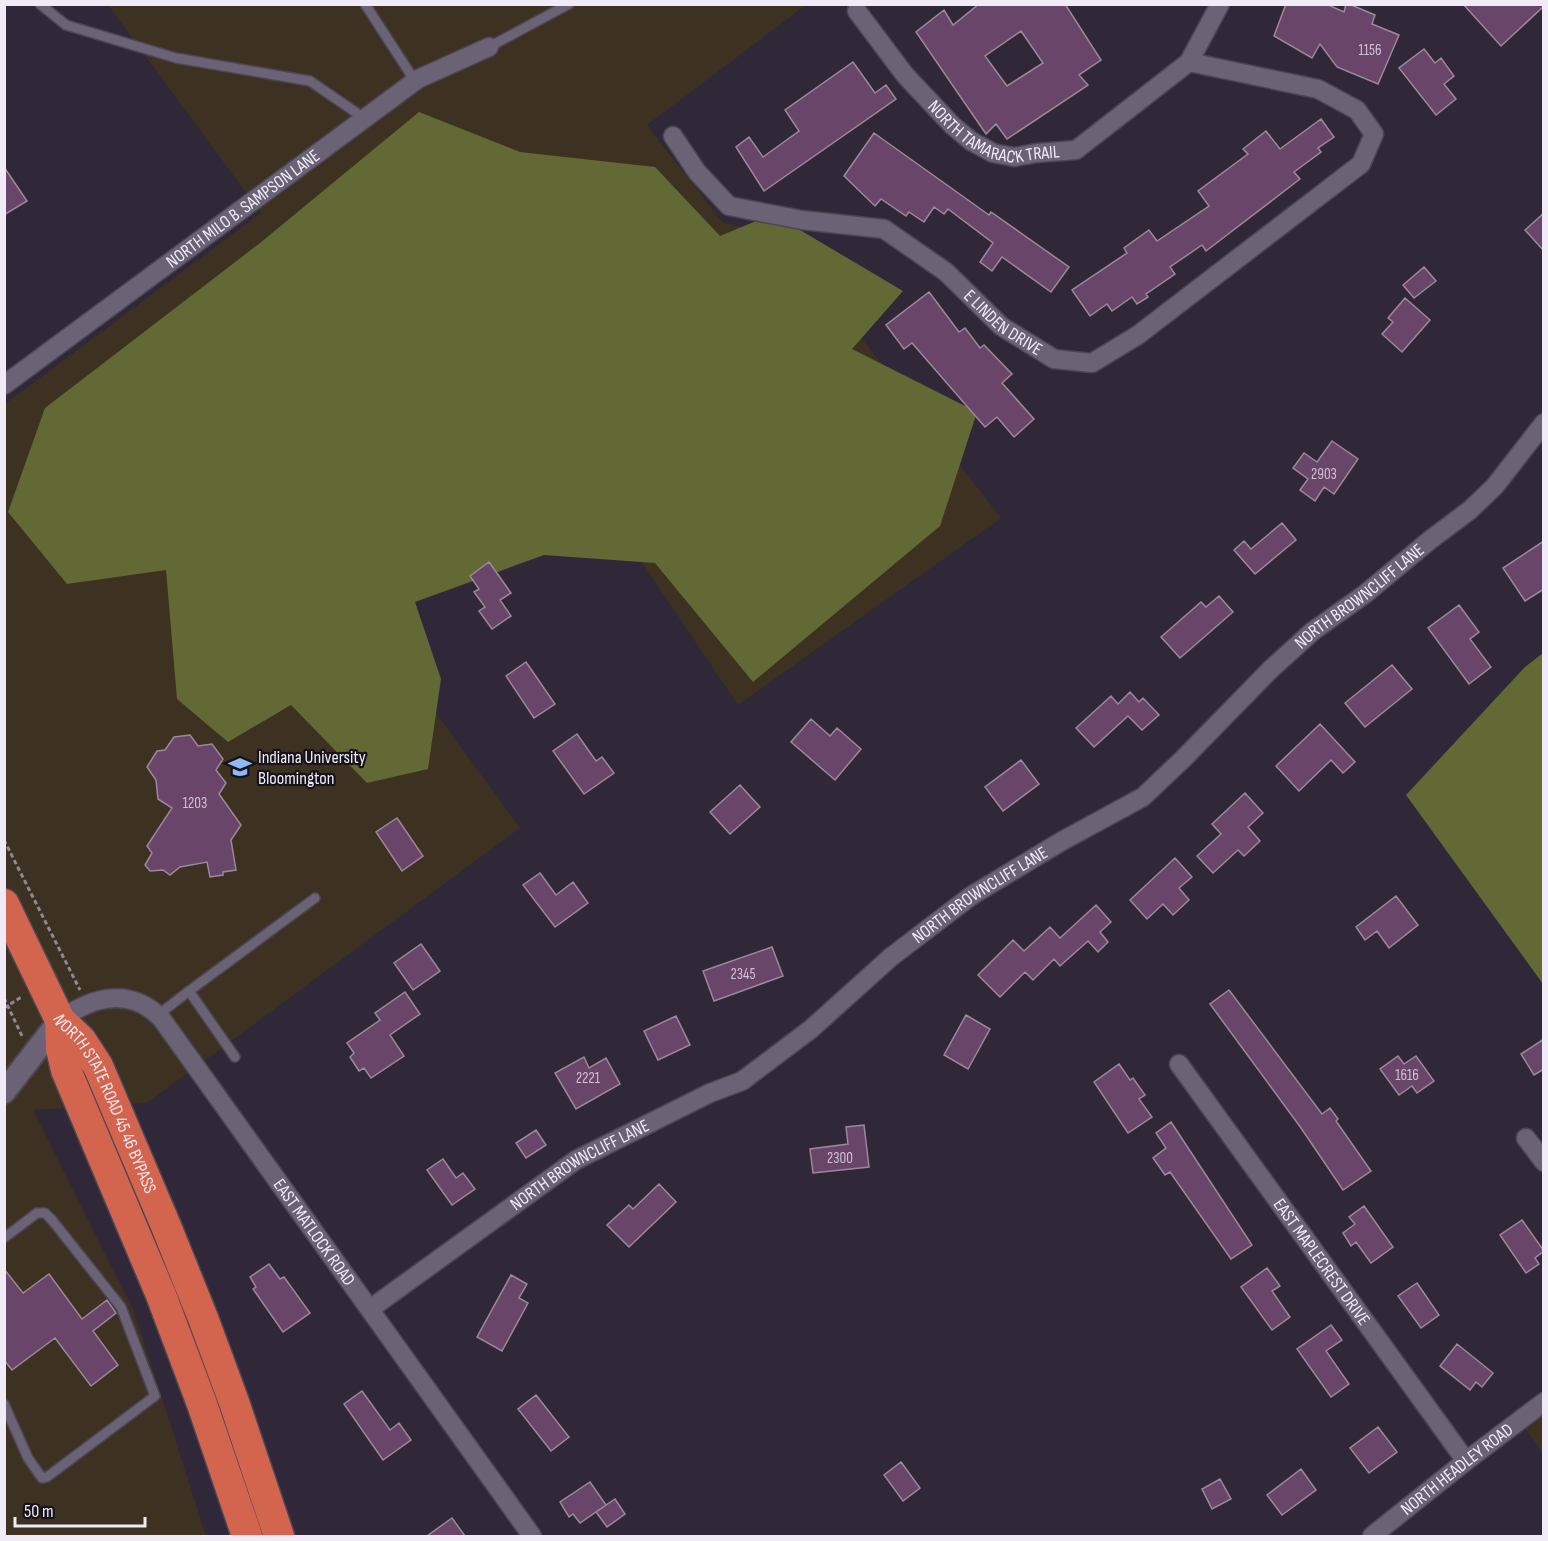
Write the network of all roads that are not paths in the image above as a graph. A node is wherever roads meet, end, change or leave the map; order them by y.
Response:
1 (40, 4) edge
2 (364, 4) edge
3 (569, 4) edge
4 (1220, 4) edge
5 (857, 11) dead end
6 (489, 47) joint
7 (1189, 62) junction
8 (415, 81) junction
9 (364, 118) junction
10 (673, 136) dead end
11 (4, 385) edge
12 (1544, 423) edge
13 (315, 898) dead end
14 (4, 904) edge
15 (189, 991) junction
16 (158, 1015) junction
17 (60, 1020) junction
18 (235, 1057) dead end
19 (1179, 1064) dead end
20 (4, 1092) edge
21 (1526, 1138) dead end
22 (1544, 1162) edge
23 (4, 1238) edge
24 (370, 1309) junction
25 (1544, 1402) edge
26 (4, 1404) edge
27 (1466, 1461) junction
28 (247, 1536) edge
29 (279, 1536) edge
30 (532, 1536) edge
31 (1372, 1536) edge

1 - 9 lane
2 - 8 lane
3 - 6 lane
4 - 7 street, NORTH TAMARACK TRAIL
5 - 7 street, NORTH TAMARACK TRAIL
6 - 8 street, NORTH MILO B. SAMPSON LANE
7 - 10 street, E LINDEN DRIVE
8 - 9 street, NORTH MILO B. SAMPSON LANE
9 - 11 street, NORTH MILO B. SAMPSON LANE
12 - 24 street, NORTH BROWNCLIFF LANE
13 - 15 lane
14 - 17 highway
15 - 16 lane
15 - 18 lane
16 - 17 street, EAST MATLOCK ROAD
16 - 24 street, EAST MATLOCK ROAD
17 - 20 street
17 - 28 highway, NORTH STATE ROAD 45 46 BYPASS
17 - 29 highway, NORTH STATE ROAD 45 46 BYPASS
19 - 27 street, EAST MAPLECREST DRIVE
21 - 22 street
23 - 26 lane
24 - 30 street, EAST MATLOCK ROAD
25 - 27 street, NORTH HEADLEY ROAD
27 - 31 street, NORTH HEADLEY ROAD

